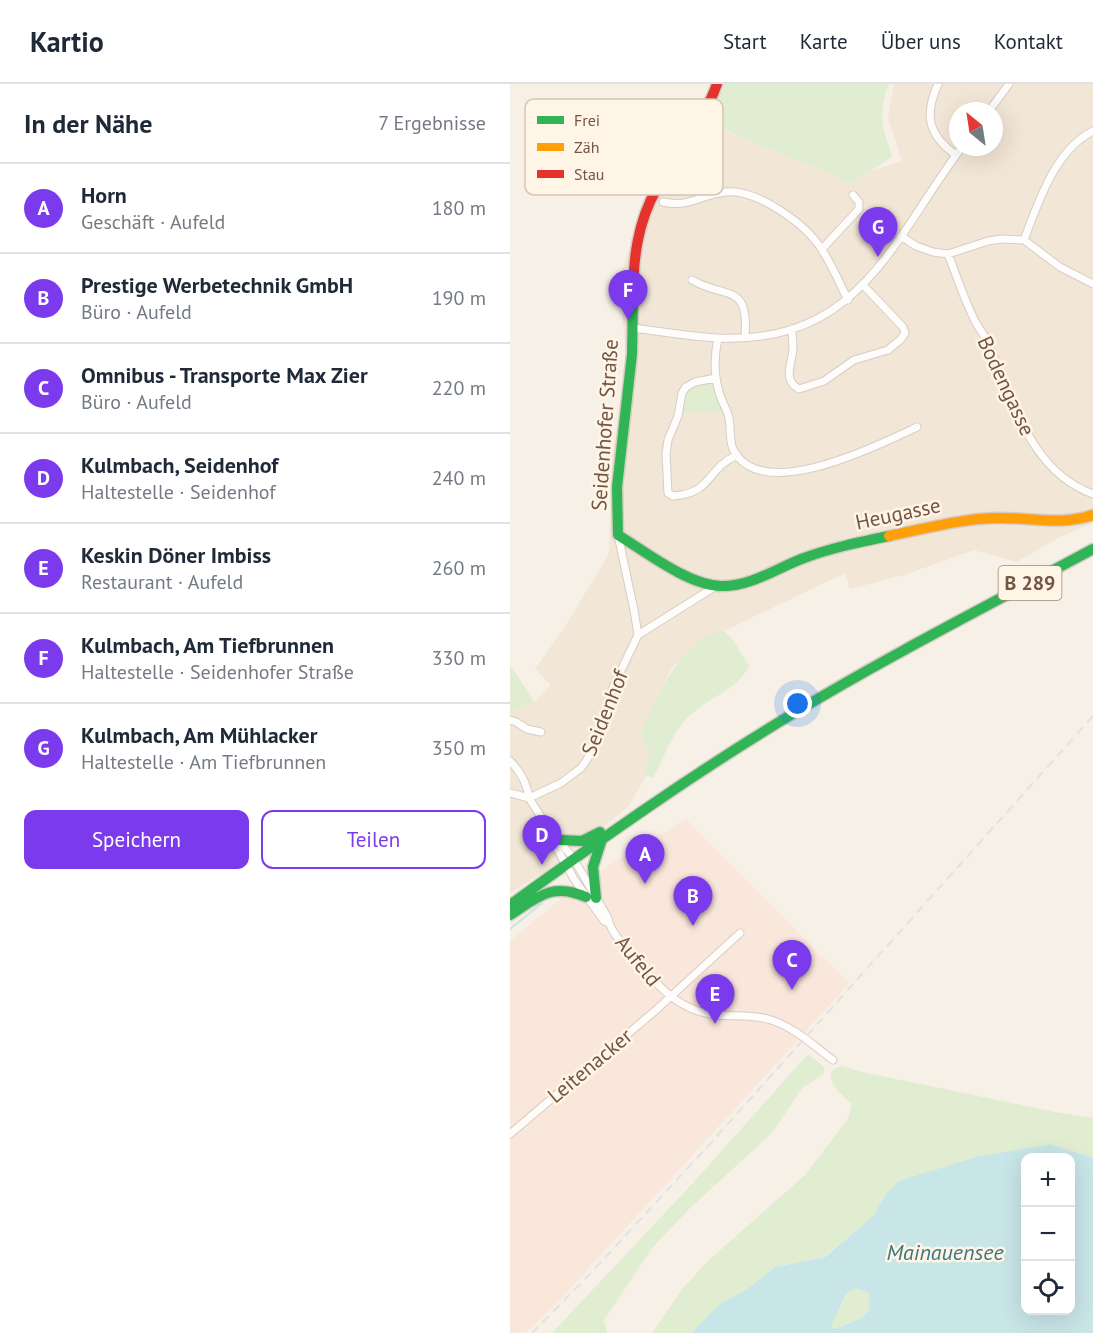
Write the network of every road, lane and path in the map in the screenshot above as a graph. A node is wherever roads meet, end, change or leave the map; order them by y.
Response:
1 (717, 84) edge
2 (938, 84) edge
3 (1009, 84) edge
4 (710, 99) edge
5 (996, 102) edge
6 (1093, 131) edge
7 (949, 149) edge
8 (955, 156) edge
9 (723, 193) edge
10 (654, 195) edge
11 (710, 195) edge
12 (853, 195) dead end
13 (663, 202) dead end
14 (901, 237) junction
15 (1024, 240) junction
16 (822, 249) junction
17 (948, 254) junction
18 (692, 280) dead end
19 (1093, 284) edge
20 (864, 286) junction
21 (848, 300) junction
22 (632, 328) junction
23 (792, 328) junction
24 (745, 337) junction
25 (718, 338) junction
26 (716, 378) junction
27 (917, 427) dead end
28 (737, 455) junction
29 (1093, 494) edge
30 (1093, 515) edge
31 (618, 534) junction
32 (1093, 549) edge
33 (716, 586) junction
34 (638, 635) junction
35 (510, 720) edge
36 (541, 732) dead end
37 (510, 761) edge
38 (510, 793) edge
39 (529, 798) junction
40 (546, 825) junction
41 (615, 830) junction
42 (602, 839) junction
43 (559, 840) junction
44 (569, 861) junction
45 (591, 897) junction
46 (510, 906) edge
47 (510, 915) edge
48 (740, 933) dead end
49 (670, 997) junction
50 (833, 1060) dead end
51 (510, 1134) edge

1 - 4 street, Seidenhofer Straße
2 - 7 street
3 - 5 street
6 - 15 street
8 - 14 street
9 - 16 street
10 - 22 street, Seidenhofer Straße
11 - 13 street
12 - 16 street
14 - 17 street
14 - 20 street
15 - 17 street
15 - 19 street
16 - 21 street
17 - 29 street, Bodengasse
18 - 24 street
20 - 21 street
20 - 23 street
21 - 23 street
22 - 25 street
22 - 31 street, Seidenhofer Straße
23 - 24 street
24 - 25 street
25 - 26 street
26 - 28 street
26 - 28 street
27 - 28 street
30 - 33 street, Heugasse
31 - 33 street, Seidenhofer Straße
31 - 34 street
32 - 41 street, B 289
33 - 34 street
34 - 39 street, Seidenhof
35 - 36 street
37 - 39 street
38 - 39 street
39 - 40 street
40 - 43 street
40 - 44 street
41 - 42 street, B 289
41 - 43 street
42 - 44 street, B 289
42 - 45 street
43 - 44 street
44 - 45 street, Aufeld
44 - 46 street, B 289
45 - 47 street
45 - 49 street, Aufeld
48 - 49 street, Aufeld
49 - 50 street, Aufeld
49 - 51 street, Leitenacker

